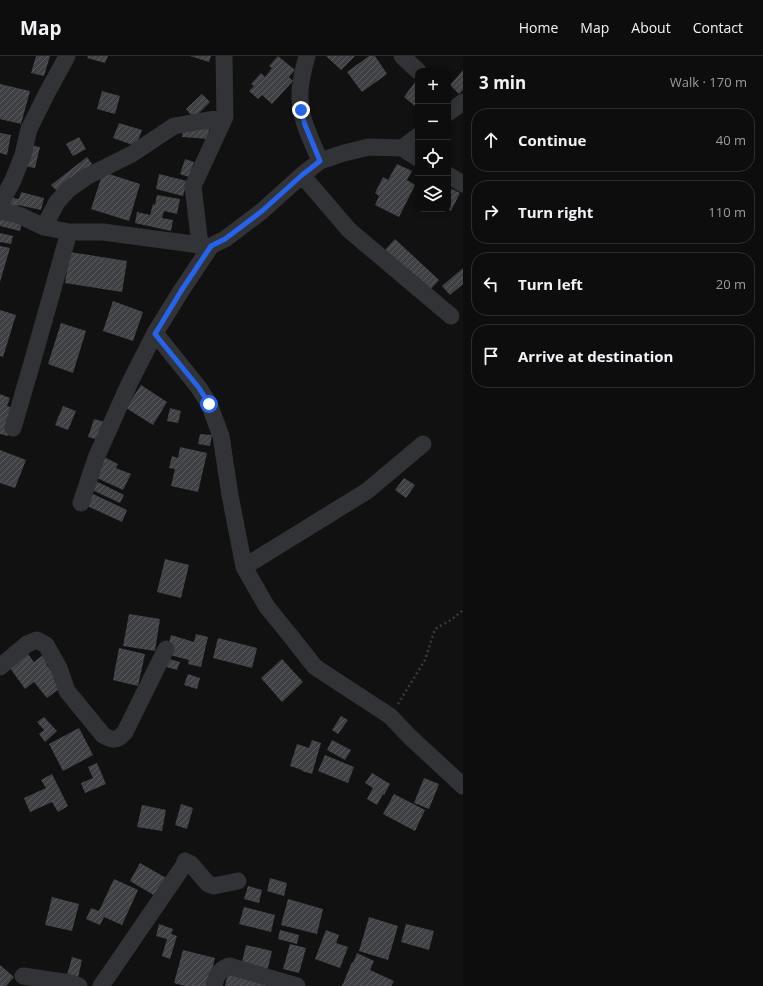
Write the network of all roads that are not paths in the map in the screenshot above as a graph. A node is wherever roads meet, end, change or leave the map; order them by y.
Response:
1 (67, 56) edge
2 (224, 56) edge
3 (307, 56) edge
4 (402, 56) edge
5 (415, 68) edge
6 (224, 117) junction
7 (415, 138) edge
8 (402, 148) junction
9 (415, 156) edge
10 (320, 161) junction
11 (302, 175) junction
12 (450, 176) edge
13 (463, 184) edge
14 (0, 205) edge
15 (0, 211) edge
16 (44, 227) junction
17 (69, 232) junction
18 (206, 245) junction
19 (451, 316) dead end
20 (155, 334) junction
21 (13, 428) dead end
22 (423, 444) dead end
23 (81, 503) dead end
24 (244, 567) junction
25 (166, 650) dead end
26 (0, 667) edge
27 (463, 786) edge
28 (238, 881) dead end
29 (24, 976) dead end
30 (79, 986) edge
31 (101, 986) edge
32 (214, 986) edge
33 (297, 986) edge

1 - 14 street
2 - 6 street
3 - 10 street
4 - 5 street
6 - 16 street
6 - 18 street
7 - 8 street
8 - 9 street
8 - 10 street
10 - 11 street
11 - 18 street
11 - 19 street
12 - 13 street
15 - 16 street
16 - 17 street
17 - 18 street
17 - 21 street
18 - 20 street
20 - 23 street
20 - 24 street
22 - 24 street
24 - 27 street
25 - 26 street
28 - 31 street
29 - 30 street
32 - 33 street

